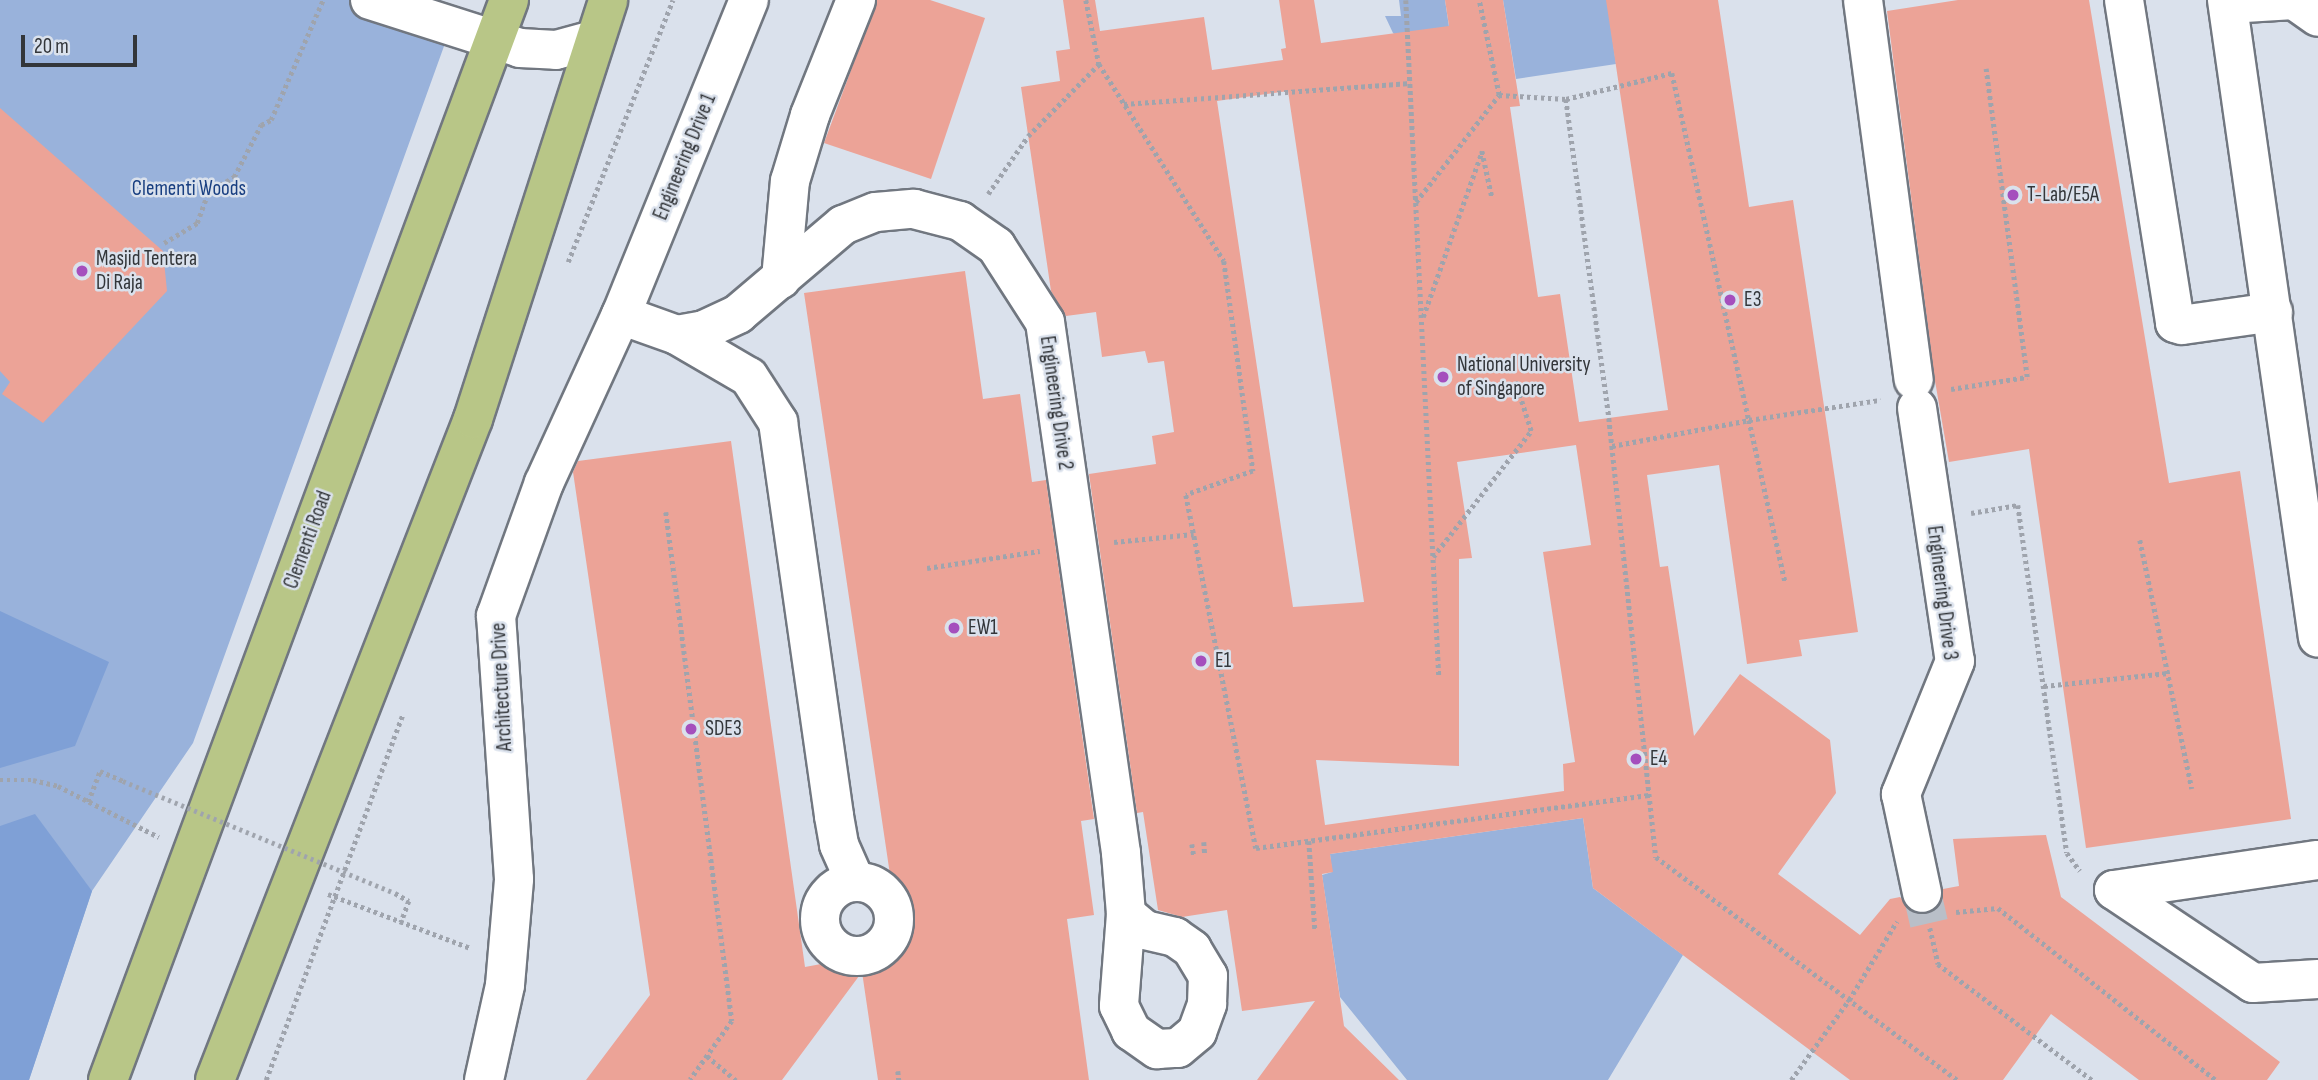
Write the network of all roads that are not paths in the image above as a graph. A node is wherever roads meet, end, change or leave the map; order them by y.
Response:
1 (370, 0) edge
2 (509, 0) edge
3 (608, 0) edge
4 (749, 0) edge
5 (856, 0) edge
6 (1863, 0) edge
7 (2124, 0) edge
8 (2227, 2) edge
9 (2318, 17) edge
10 (594, 40) junction
11 (493, 42) junction
12 (781, 279) junction
13 (2273, 312) junction
14 (621, 315) junction
15 (677, 335) junction
16 (2318, 638) edge
17 (2318, 860) edge
18 (855, 881) dead end
19 (1925, 911) tunnel mouth
20 (1126, 914) dead end
21 (2318, 979) edge
22 (108, 1080) edge
23 (215, 1080) edge
24 (484, 1080) edge

1 - 11 lane
2 - 11 main road, Clementi Road
3 - 10 main road
4 - 14 lane, Engineering Drive 1
5 - 12 lane
6 - 19 lane, Engineering Drive 3
7 - 13 lane
8 - 9 lane
8 - 13 lane
10 - 11 lane
10 - 23 main road
11 - 22 main road, Clementi Road
12 - 15 lane, Engineering Drive 2
12 - 20 lane, Engineering Drive 2
13 - 16 lane
14 - 15 lane
14 - 24 lane, Architecture Drive
15 - 18 lane
17 - 21 lane

